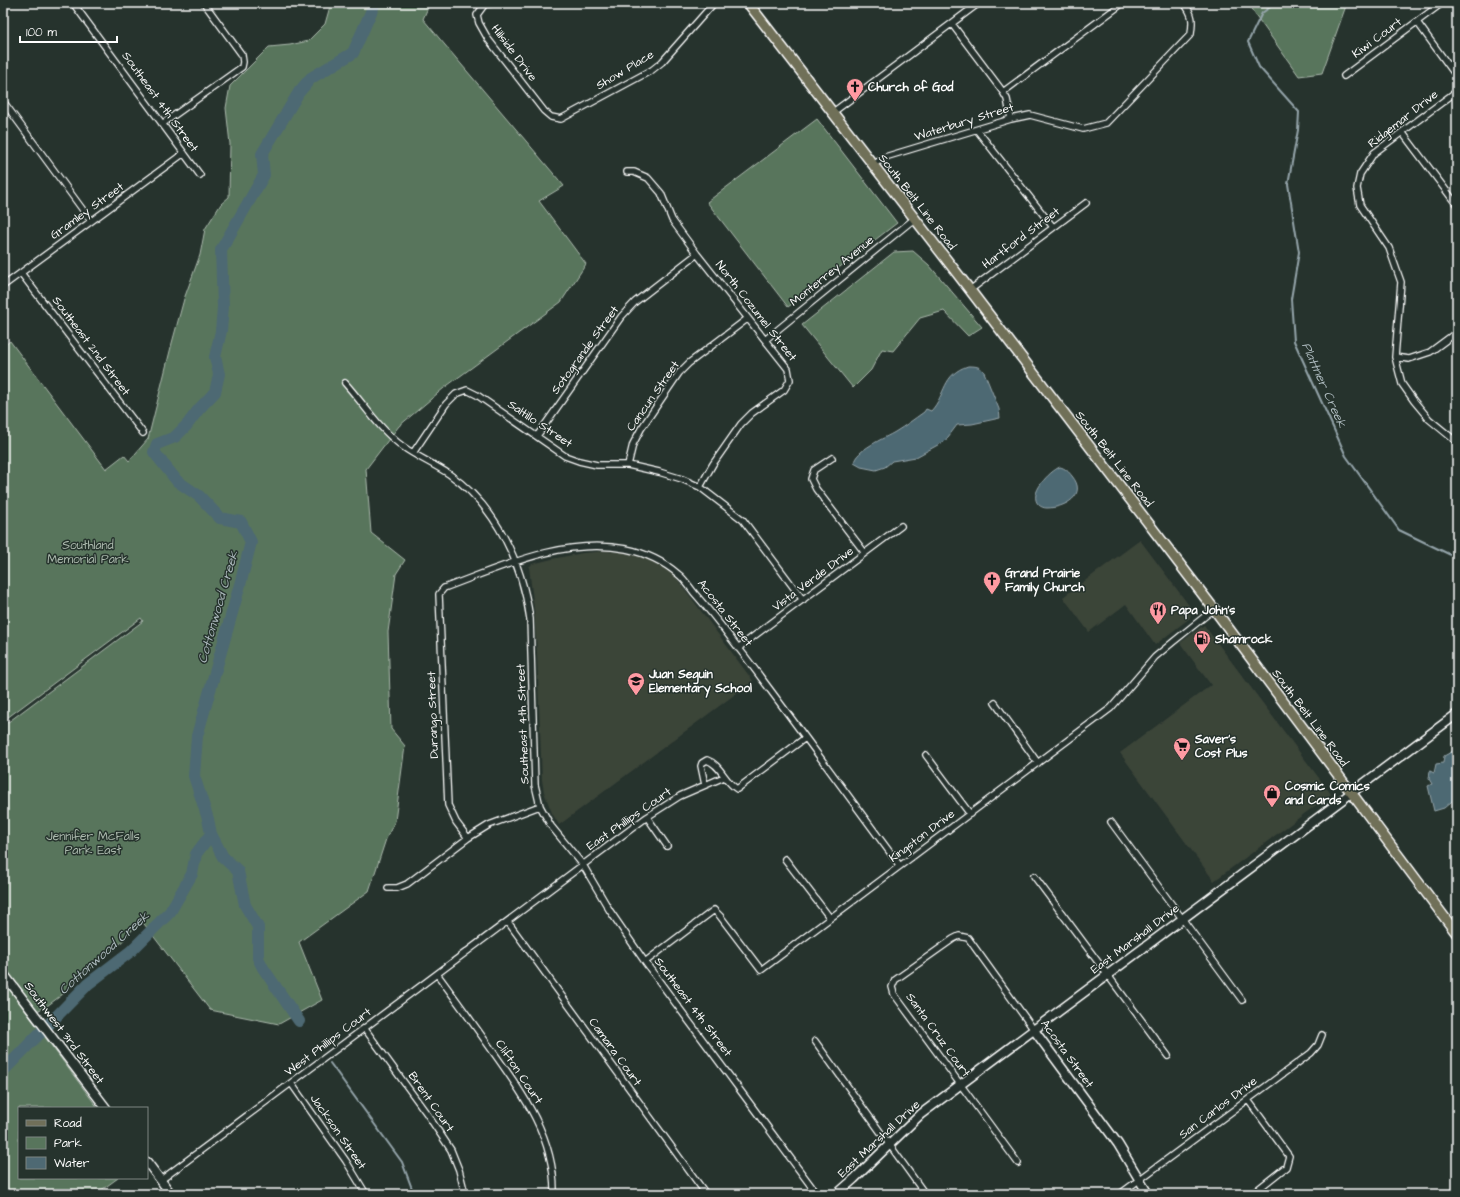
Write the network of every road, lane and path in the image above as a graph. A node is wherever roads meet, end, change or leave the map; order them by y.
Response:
1 (73, 3) edge
2 (204, 3) edge
3 (493, 3) edge
4 (714, 3) edge
5 (748, 3) edge
6 (980, 3) edge
7 (1123, 3) edge
8 (1184, 3) edge
9 (1442, 3) edge
10 (1417, 22) junction
11 (952, 24) junction
12 (1344, 76) dead end
13 (1457, 77) edge
14 (1457, 91) edge
15 (1003, 92) junction
16 (3, 102) edge
17 (832, 113) junction
18 (551, 117) joint
19 (1011, 118) junction
20 (162, 124) junction
21 (977, 130) junction
22 (1402, 132) junction
23 (184, 153) junction
24 (873, 165) junction
25 (627, 172) dead end
26 (200, 176) dead end
27 (1086, 203) dead end
28 (1457, 205) edge
29 (914, 219) junction
30 (91, 221) junction
31 (1053, 228) junction
32 (697, 254) junction
33 (21, 273) junction
34 (3, 286) edge
35 (970, 290) junction
36 (747, 319) junction
37 (1457, 332) edge
38 (764, 340) junction
39 (1395, 357) junction
40 (346, 383) dead end
41 (143, 433) dead end
42 (538, 436) junction
43 (1457, 442) edge
44 (413, 452) junction
45 (832, 458) dead end
46 (628, 465) junction
47 (700, 488) junction
48 (901, 526) dead end
49 (865, 553) junction
50 (516, 561) junction
51 (444, 588) joint
52 (803, 600) junction
53 (1214, 609) junction
54 (738, 648) junction
55 (995, 704) dead end
56 (1457, 714) edge
57 (805, 738) junction
58 (926, 755) dead end
59 (1038, 763) junction
60 (724, 777) junction
61 (705, 785) junction
62 (1350, 792) junction
63 (540, 806) junction
64 (970, 814) junction
65 (647, 817) junction
66 (1111, 822) dead end
67 (468, 838) junction
68 (667, 846) dead end
69 (786, 859) dead end
70 (583, 865) junction
71 (900, 866) junction
72 (1034, 876) dead end
73 (388, 888) dead end
74 (830, 918) junction
75 (1182, 919) junction
76 (508, 922) junction
77 (1457, 934) edge
78 (959, 936) joint
79 (645, 962) junction
80 (3, 973) edge
81 (437, 974) junction
82 (1107, 975) junction
83 (1242, 1000) dead end
84 (364, 1029) junction
85 (1034, 1030) junction
86 (1322, 1034) dead end
87 (815, 1041) dead end
88 (1168, 1056) dead end
89 (291, 1084) junction
90 (961, 1085) junction
91 (1248, 1100) junction
92 (105, 1107) edge
93 (889, 1145) junction
94 (148, 1163) edge
95 (1018, 1163) dead end
96 (161, 1180) junction
97 (1140, 1180) junction
98 (167, 1192) edge
99 (366, 1194) edge
100 (465, 1194) edge
101 (554, 1194) edge
102 (706, 1194) edge
103 (817, 1194) edge
104 (837, 1194) edge
105 (926, 1194) edge
106 (1120, 1194) edge
107 (1148, 1194) edge
108 (1252, 1194) edge

1 - 20 street, Southeast 4th Street
2 - 20 street
3 - 18 street, Hillside Drive
4 - 18 street, Show Place
5 - 17 main road, South Belt Line Road
6 - 11 street
7 - 15 street
8 - 19 street, Waterbury Street
9 - 10 street, Kiwi Court
10 - 12 street, Kiwi Court
10 - 13 street
11 - 15 street
11 - 17 street
14 - 22 street, Ridgemar Drive
15 - 19 street
16 - 30 street
17 - 24 main road, South Belt Line Road
19 - 21 street, Waterbury Street
20 - 23 street, Southeast 4th Street
21 - 24 street, Waterbury Street
21 - 31 street
22 - 28 street
22 - 39 street, Ridgemar Drive
23 - 26 street, Southeast 4th Street
23 - 30 street, Gramley Street
24 - 29 main road, South Belt Line Road
25 - 32 street, North Cozumel Street
27 - 31 street, Hartford Street
29 - 35 main road, South Belt Line Road
29 - 38 street, Monterrey Avenue
30 - 33 street, Gramley Street
31 - 35 street, Hartford Street
32 - 36 street, North Cozumel Street
32 - 42 street, Sotogrande Street
33 - 34 street, Gramley Street
33 - 41 street, Southeast 2nd Street
35 - 53 main road, South Belt Line Road
36 - 38 street, North Cozumel Street
36 - 46 street, Cancun Street
37 - 39 street
38 - 47 street, North Cozumel Street
39 - 43 street, Ridgemar Drive
40 - 44 street, Southeast 4th Street
42 - 44 street, Saltillo Street
42 - 46 street, Saltillo Street
44 - 50 street, Southeast 4th Street
45 - 49 street
46 - 47 street, Saltillo Street
47 - 52 street, Saltillo Street
48 - 49 street, Vista Verde Drive
49 - 52 street, Vista Verde Drive
50 - 51 street, Acosta Street
50 - 54 street, Acosta Street
50 - 63 street, Southeast 4th Street
51 - 67 street, Durango Street
52 - 54 street, Vista Verde Drive
53 - 59 street, Kingston Drive
53 - 62 main road, South Belt Line Road
54 - 57 street, Acosta Street
55 - 59 street
56 - 62 main road, East Marshall Drive
57 - 60 street
57 - 71 street, Acosta Street
58 - 64 street
59 - 64 street, Kingston Drive
60 - 61 street, East Phillips Court
60 - 61 street
61 - 65 street, East Phillips Court
62 - 75 main road, East Marshall Drive
62 - 77 main road, South Belt Line Road
63 - 67 street
63 - 70 street, Southeast 4th Street
64 - 71 street, Kingston Drive
65 - 68 street
65 - 70 street, East Phillips Court
66 - 75 street
67 - 73 street
69 - 74 street
70 - 76 street, East Phillips Court
70 - 79 street, Southeast 4th Street
71 - 74 street, Kingston Drive
72 - 82 street
74 - 79 street, Kingston Drive
75 - 82 main road, East Marshall Drive
75 - 83 street
76 - 81 street, West Phillips Court
76 - 102 street, Camara Court
78 - 85 street, Acosta Street
78 - 90 street, Santa Cruz Court
79 - 103 street, Southeast 4th Street
80 - 92 main road, Southwest 3rd Street
81 - 84 street, West Phillips Court
81 - 101 street, Clifton Court
82 - 85 main road, East Marshall Drive
82 - 88 street
84 - 89 street, West Phillips Court
84 - 100 street, Brent Court
85 - 90 main road, East Marshall Drive
85 - 97 main road, Acosta Street
86 - 91 street, San Carlos Drive
87 - 93 street
89 - 96 street, West Phillips Court
89 - 99 street, Jackson Street
90 - 93 main road, East Marshall Drive
90 - 95 street, Santa Cruz Court
91 - 97 street, San Carlos Drive
91 - 108 street
93 - 104 main road, East Marshall Drive
93 - 105 street
94 - 96 main road
96 - 98 main road
97 - 106 street, San Carlos Drive
97 - 107 main road, Acosta Street

